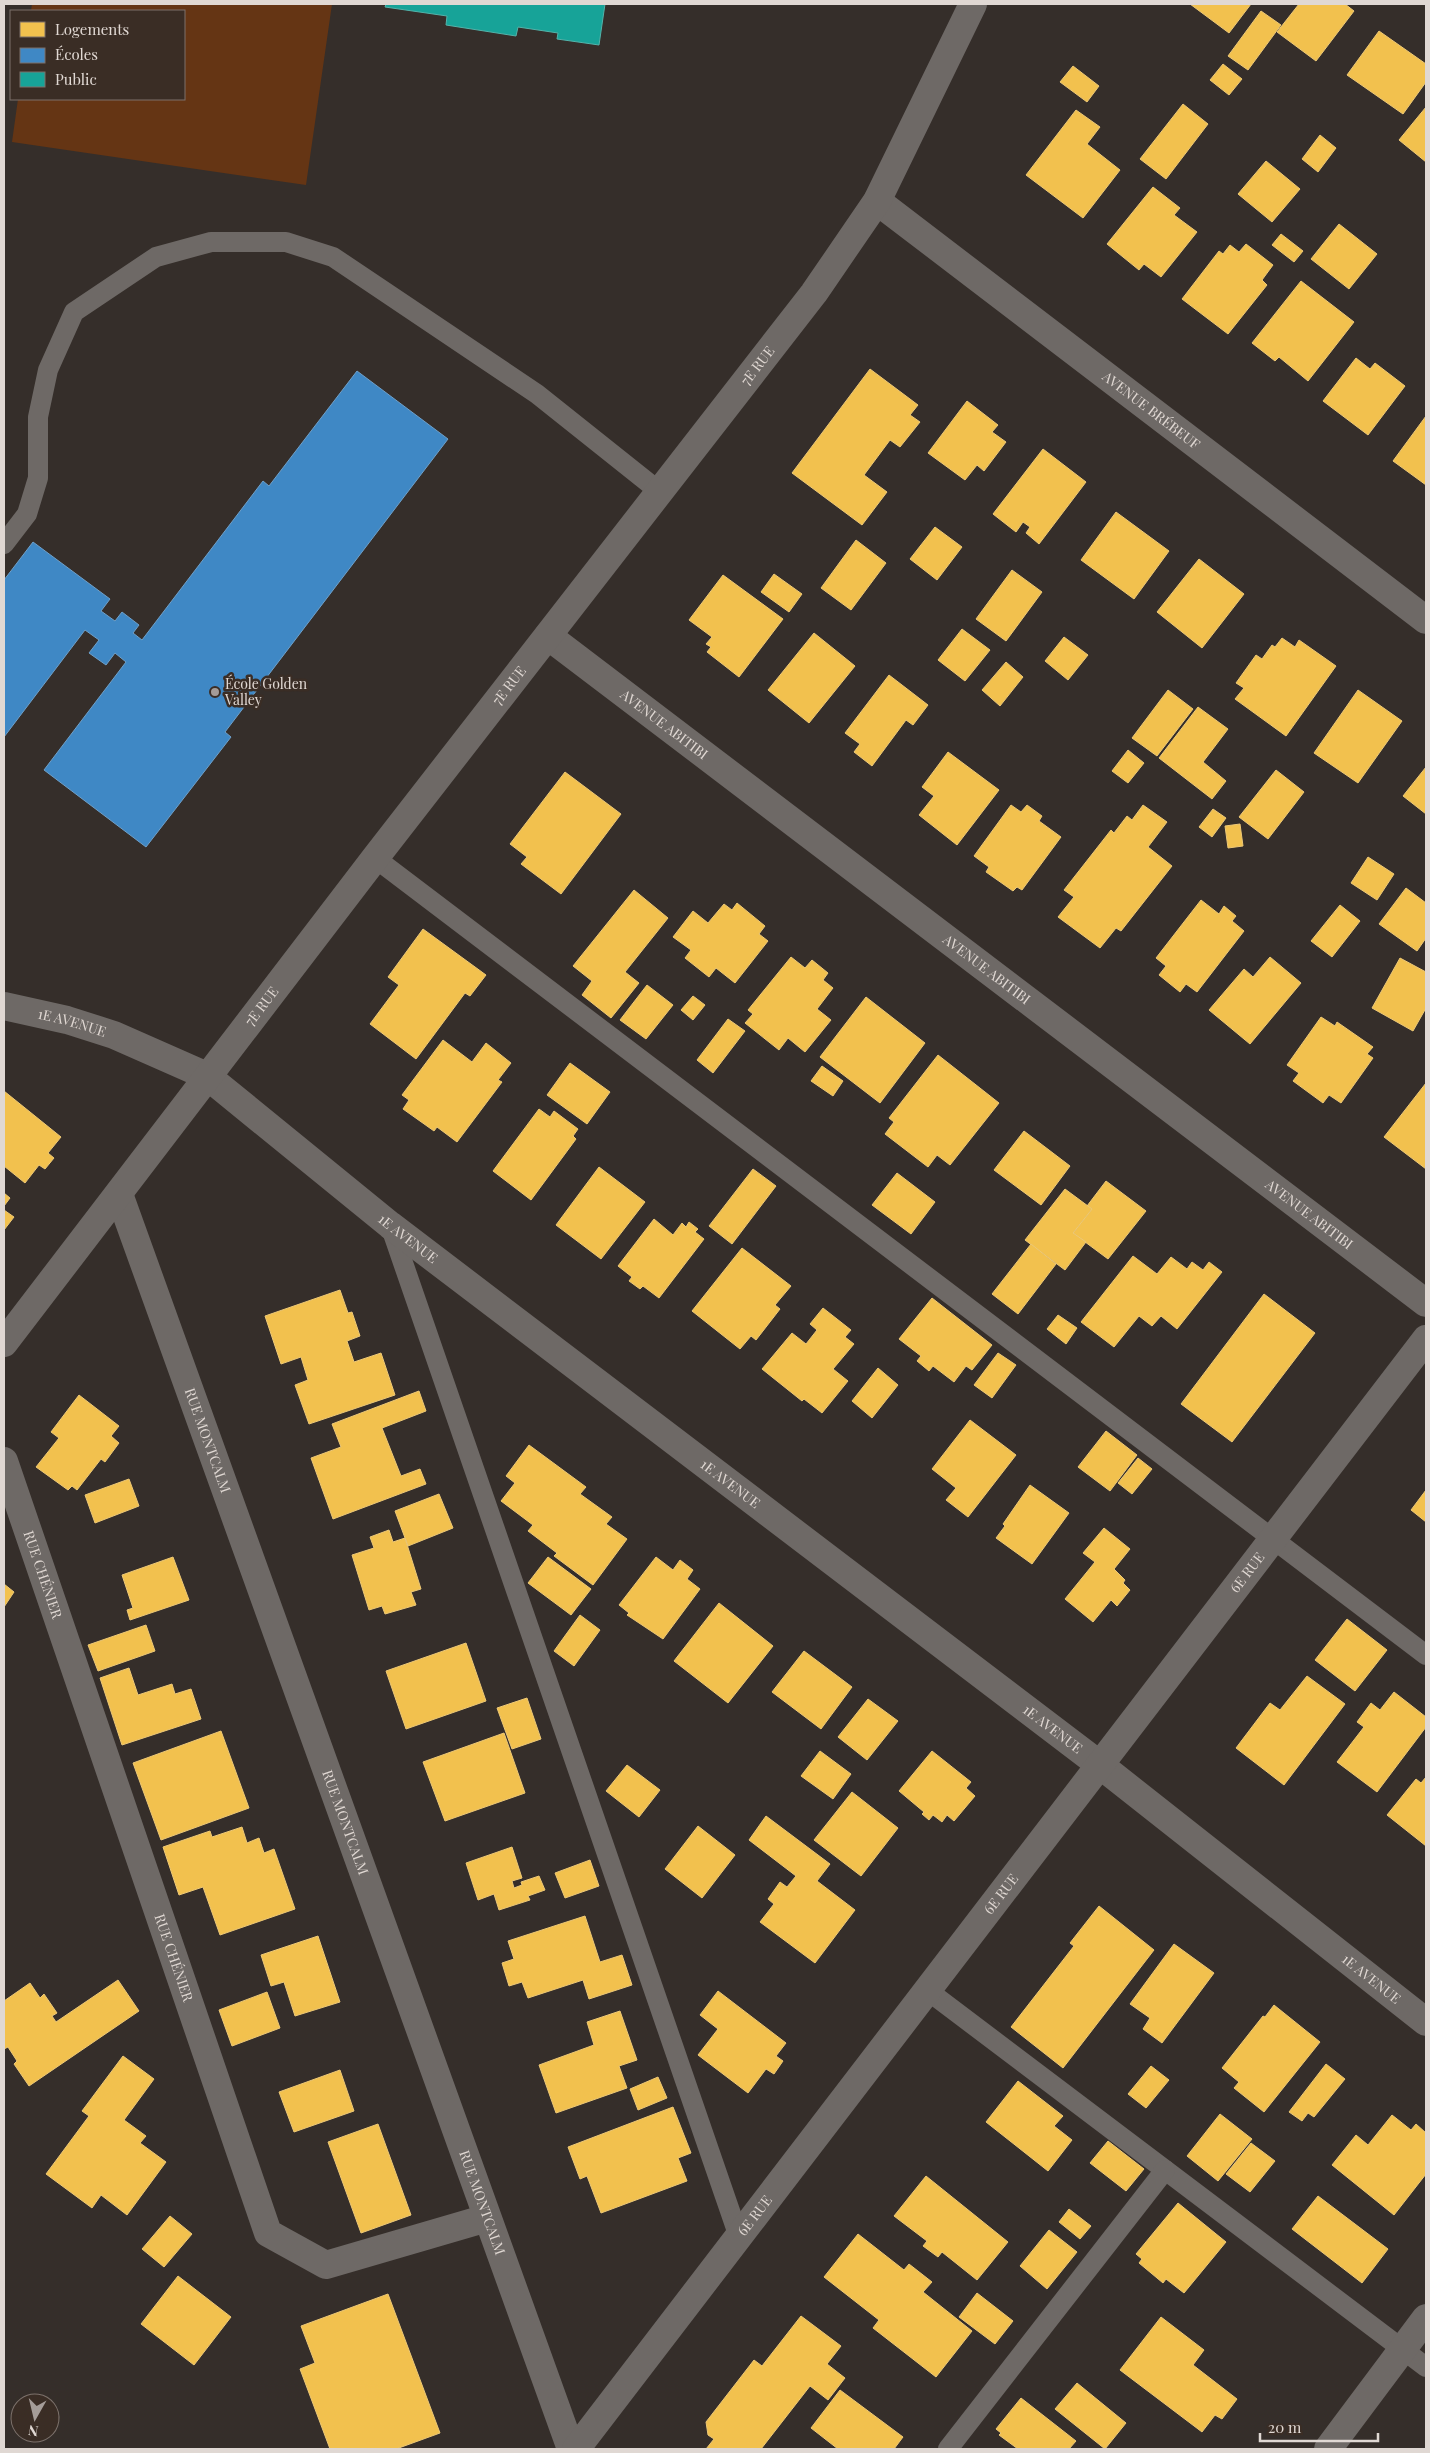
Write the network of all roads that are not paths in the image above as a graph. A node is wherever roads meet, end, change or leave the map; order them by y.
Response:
1 (973, 4) edge
2 (877, 201) junction
3 (660, 492) junction
4 (4, 544) edge
5 (1426, 620) edge
6 (548, 636) junction
7 (375, 858) junction
8 (4, 1006) edge
9 (207, 1076) junction
10 (119, 1194) junction
11 (390, 1224) junction
12 (1426, 1304) edge
13 (1426, 1339) edge
14 (4, 1343) edge
15 (4, 1461) edge
16 (1274, 1538) junction
17 (1426, 1655) edge
18 (1100, 1765) junction
19 (927, 1990) junction
20 (1426, 2022) edge
21 (1165, 2170) junction
22 (487, 2218) junction
23 (739, 2237) junction
24 (1426, 2318) edge
25 (1403, 2349) junction
26 (1426, 2367) edge
27 (571, 2449) edge
28 (576, 2449) edge
29 (948, 2449) edge
30 (1328, 2449) edge

1 - 2 street, 7E RUE
2 - 3 street, 7E RUE
2 - 5 street, AVENUE BRÉBEUF
3 - 4 lane
3 - 6 street, 7E RUE
6 - 7 street, 7E RUE
6 - 12 street, AVENUE ABITIBI
7 - 9 street, 7E RUE
7 - 16 lane
8 - 9 street, 1E AVENUE
9 - 10 street, 7E RUE
9 - 11 street, 1E AVENUE
10 - 14 street, 7E RUE
10 - 22 street, RUE MONTCALM
11 - 18 street, 1E AVENUE
11 - 23 lane
13 - 16 street, 6E RUE
15 - 22 street, RUE CHÉNIER
16 - 17 lane
16 - 18 street, 6E RUE
18 - 19 street, 6E RUE
18 - 20 street, 1E AVENUE
19 - 21 lane
19 - 23 street, 6E RUE
21 - 25 lane
21 - 29 lane
22 - 27 street, RUE MONTCALM
23 - 28 street, 6E RUE
24 - 25 street
25 - 26 lane
25 - 30 street

